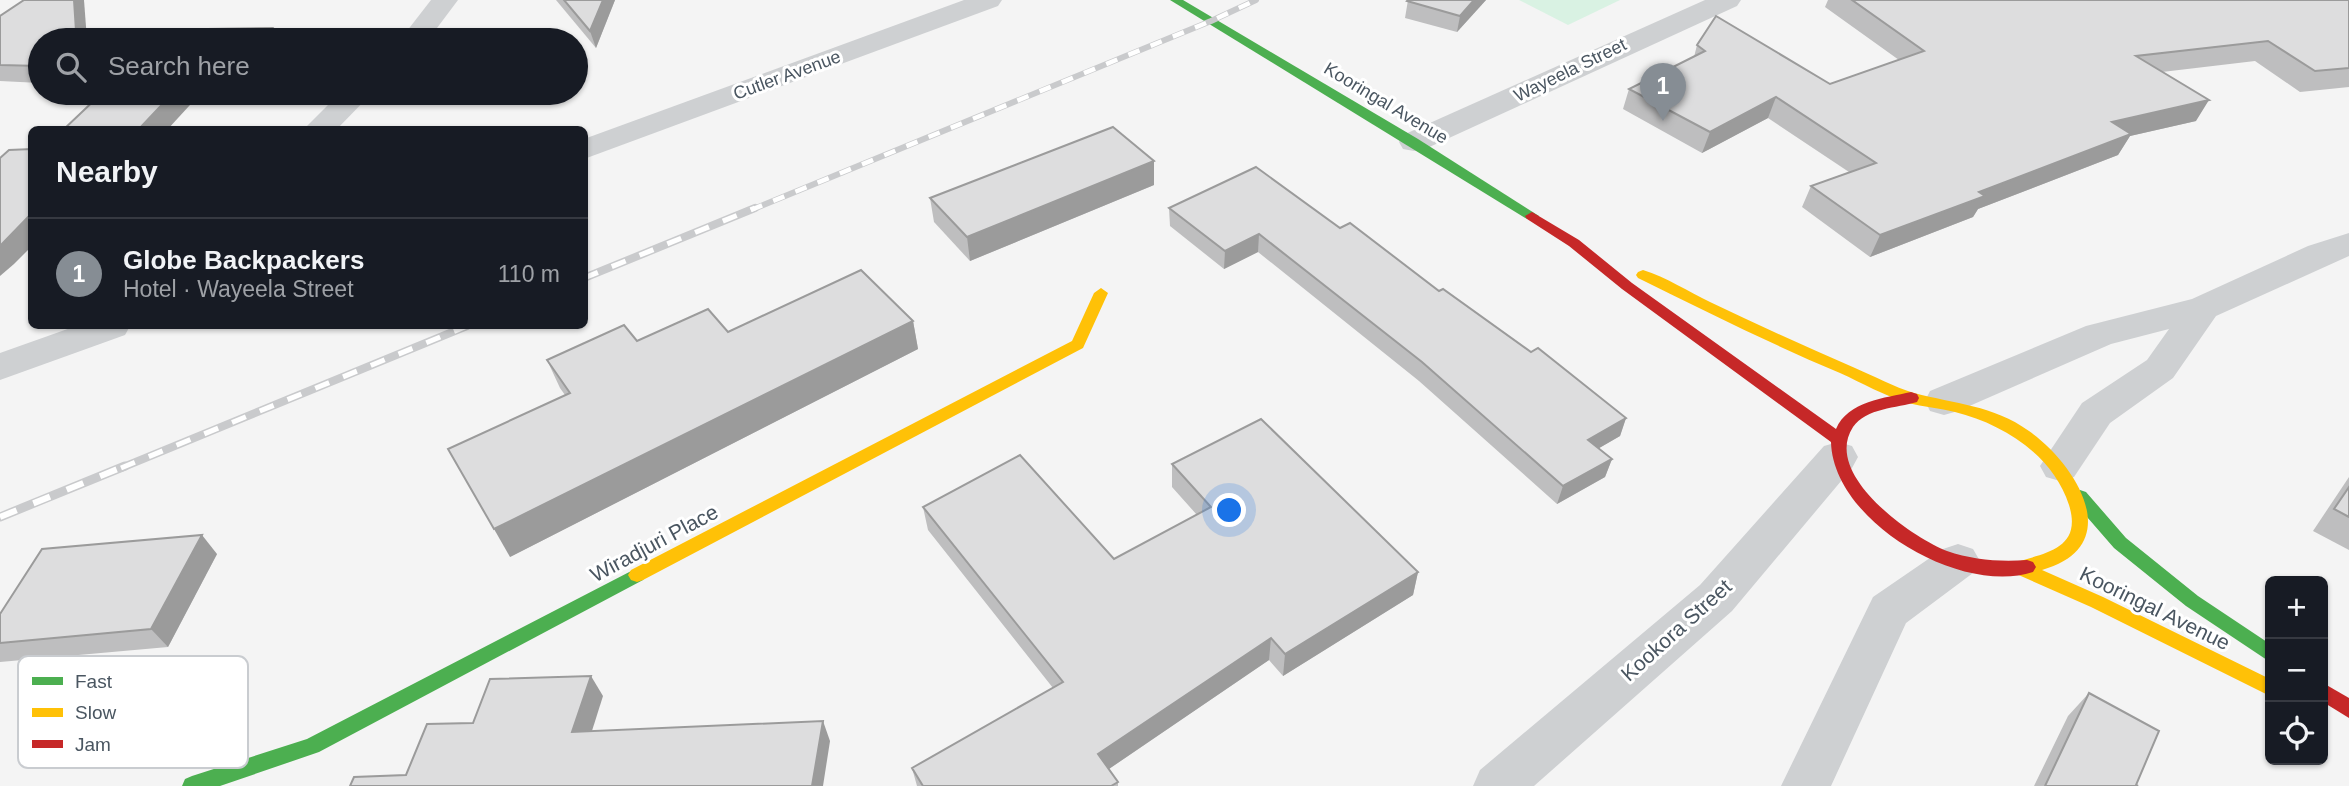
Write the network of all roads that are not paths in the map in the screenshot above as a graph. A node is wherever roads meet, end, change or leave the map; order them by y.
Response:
1 (445, 0) edge
2 (989, 0) edge
3 (1175, 0) edge
4 (1728, 0) edge
5 (423, 28) edge
6 (345, 105) edge
7 (322, 126) edge
8 (1414, 142) junction
9 (588, 149) edge
10 (1574, 243) junction
11 (2349, 244) edge
12 (1101, 293) dead end
13 (2203, 308) junction
14 (104, 329) edge
15 (0, 367) edge
16 (1927, 400) junction
17 (1839, 448) junction
18 (2060, 466) junction
19 (2080, 497) junction
20 (1958, 561) junction
21 (2020, 568) junction
22 (2265, 651) edge
23 (2265, 686) edge
24 (2328, 694) edge
25 (2349, 709) edge
26 (2332, 718) dead end
27 (2349, 726) edge
28 (248, 767) edge
29 (246, 768) edge
30 (192, 786) edge
31 (1498, 786) edge
32 (1806, 786) edge

1 - 5 street
2 - 9 street, Cutler Avenue
3 - 8 street, Kooringal Avenue
4 - 8 street, Wayeela Street
6 - 7 street
8 - 10 street, Kooringal Avenue
10 - 16 street, Kooringal Avenue
10 - 17 street, Kooringal Avenue
11 - 13 street
12 - 28 street, Wiradjuri Place
13 - 16 street
13 - 18 street
14 - 15 street
16 - 17 street
16 - 18 street
17 - 20 street
17 - 31 street, Kookora Street
18 - 19 street
19 - 21 street
19 - 22 street, Kooringal Avenue
20 - 21 street
20 - 32 street
21 - 23 street, Kooringal Avenue
24 - 25 street
26 - 27 street
29 - 30 street, Wiradjuri Place

